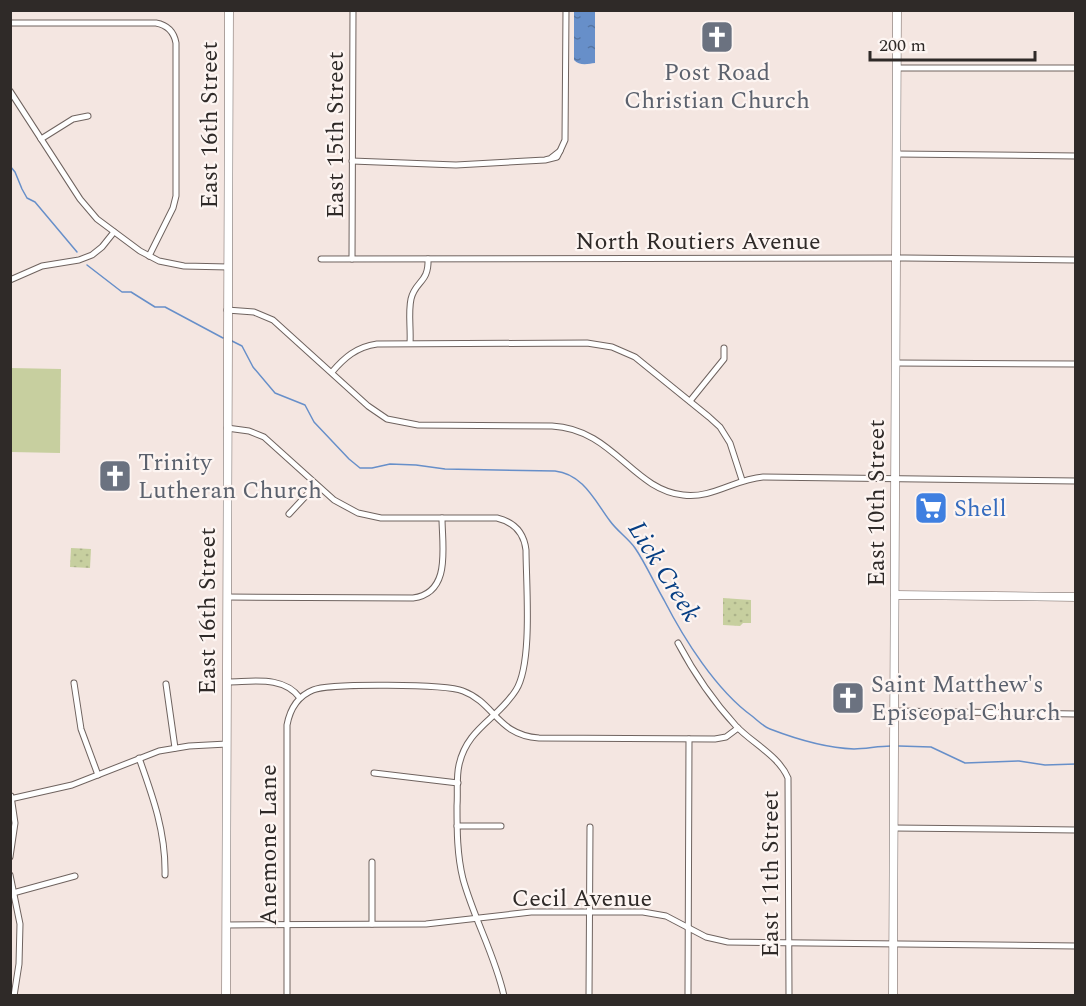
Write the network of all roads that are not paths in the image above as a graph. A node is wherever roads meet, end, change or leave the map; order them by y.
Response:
1 (229, 10) edge
2 (353, 10) edge
3 (566, 10) edge
4 (897, 10) edge
5 (10, 22) edge
6 (897, 68) junction
7 (1076, 68) edge
8 (10, 91) edge
9 (88, 116) dead end
10 (41, 139) junction
11 (897, 154) junction
12 (1076, 156) edge
13 (352, 161) junction
14 (114, 232) junction
15 (149, 256) junction
16 (321, 259) dead end
17 (352, 259) junction
18 (428, 259) junction
19 (897, 259) junction
20 (1076, 260) edge
21 (228, 267) junction
22 (10, 280) edge
23 (227, 310) junction
24 (410, 343) junction
25 (724, 348) dead end
26 (896, 363) junction
27 (1076, 364) edge
28 (332, 372) junction
29 (690, 401) junction
30 (227, 428) junction
31 (896, 478) junction
32 (742, 480) junction
33 (1076, 481) edge
34 (316, 484) junction
35 (289, 514) dead end
36 (442, 518) junction
37 (895, 595) junction
38 (226, 597) junction
39 (1076, 597) edge
40 (678, 643) dead end
41 (227, 682) junction
42 (74, 683) dead end
43 (166, 684) dead end
44 (300, 698) junction
45 (895, 711) junction
46 (1076, 714) edge
47 (493, 715) junction
48 (738, 728) junction
49 (689, 739) junction
50 (226, 744) junction
51 (175, 748) junction
52 (138, 758) junction
53 (374, 774) dead end
54 (98, 775) junction
55 (458, 783) junction
56 (11, 798) edge
57 (457, 826) junction
58 (501, 826) dead end
59 (590, 827) dead end
60 (894, 828) junction
61 (1076, 830) edge
62 (10, 857) edge
63 (372, 861) dead end
64 (10, 875) edge
65 (165, 875) dead end
66 (75, 876) dead end
67 (12, 893) edge
68 (590, 912) junction
69 (478, 918) junction
70 (286, 924) junction
71 (372, 924) junction
72 (226, 925) junction
73 (688, 928) junction
74 (789, 943) junction
75 (894, 944) junction
76 (1076, 946) edge
77 (13, 994) edge
78 (226, 996) edge
79 (287, 996) edge
80 (504, 996) edge
81 (589, 996) edge
82 (688, 996) edge
83 (789, 996) edge
84 (894, 996) edge

1 - 21 street, East 16th Street
2 - 13 street, East 15th Street
3 - 13 street
4 - 6 street, East 10th Street
5 - 15 street
6 - 7 street
6 - 11 street, East 10th Street
8 - 10 street
9 - 10 street
10 - 14 street
11 - 12 street
11 - 19 street, East 10th Street
13 - 17 street, East 15th Street
14 - 15 street
14 - 22 street
15 - 21 street
16 - 17 street, North Routiers Avenue
17 - 18 street, North Routiers Avenue
18 - 19 street, North Routiers Avenue
18 - 24 street
19 - 20 street, North Routiers Avenue
19 - 26 street, East 10th Street
21 - 23 street, East 16th Street
23 - 28 street
23 - 30 street, East 16th Street
24 - 28 street
24 - 29 street
25 - 29 street
26 - 27 street
26 - 31 street, East 10th Street
28 - 32 street
29 - 32 street
30 - 34 street
30 - 38 street, East 16th Street
31 - 32 street
31 - 33 street
31 - 37 street, East 10th Street
34 - 35 street
34 - 36 street
36 - 38 street
36 - 47 street
37 - 39 street
37 - 45 street, East 10th Street
38 - 41 street, East 16th Street
40 - 48 street, East 11th Street
41 - 44 street
41 - 50 street, East 16th Street
42 - 54 street
43 - 51 street
44 - 47 street
44 - 70 street, Anemone Lane
45 - 46 street
45 - 60 street, East 10th Street
47 - 49 street
47 - 55 street
48 - 49 street
48 - 74 street, East 11th Street
49 - 73 street
50 - 51 street
50 - 72 street, East 16th Street
51 - 52 street
52 - 54 street
52 - 65 street
53 - 55 street
54 - 56 street
55 - 57 street
56 - 62 street
57 - 58 street
57 - 69 street
59 - 68 street
60 - 61 street
60 - 75 street, East 10th Street
63 - 71 street
64 - 67 street
66 - 67 street
67 - 77 street
68 - 69 street, Cecil Avenue
68 - 73 street, Cecil Avenue
68 - 81 street
69 - 71 street, Cecil Avenue
69 - 80 street
70 - 71 street, Cecil Avenue
70 - 72 street, Cecil Avenue
70 - 79 street, Anemone Lane
72 - 78 street, East 16th Street
73 - 74 street, Cecil Avenue
73 - 82 street
74 - 75 street, Cecil Avenue
74 - 83 street, East 11th Street
75 - 76 street, Cecil Avenue
75 - 84 street, East 10th Street

